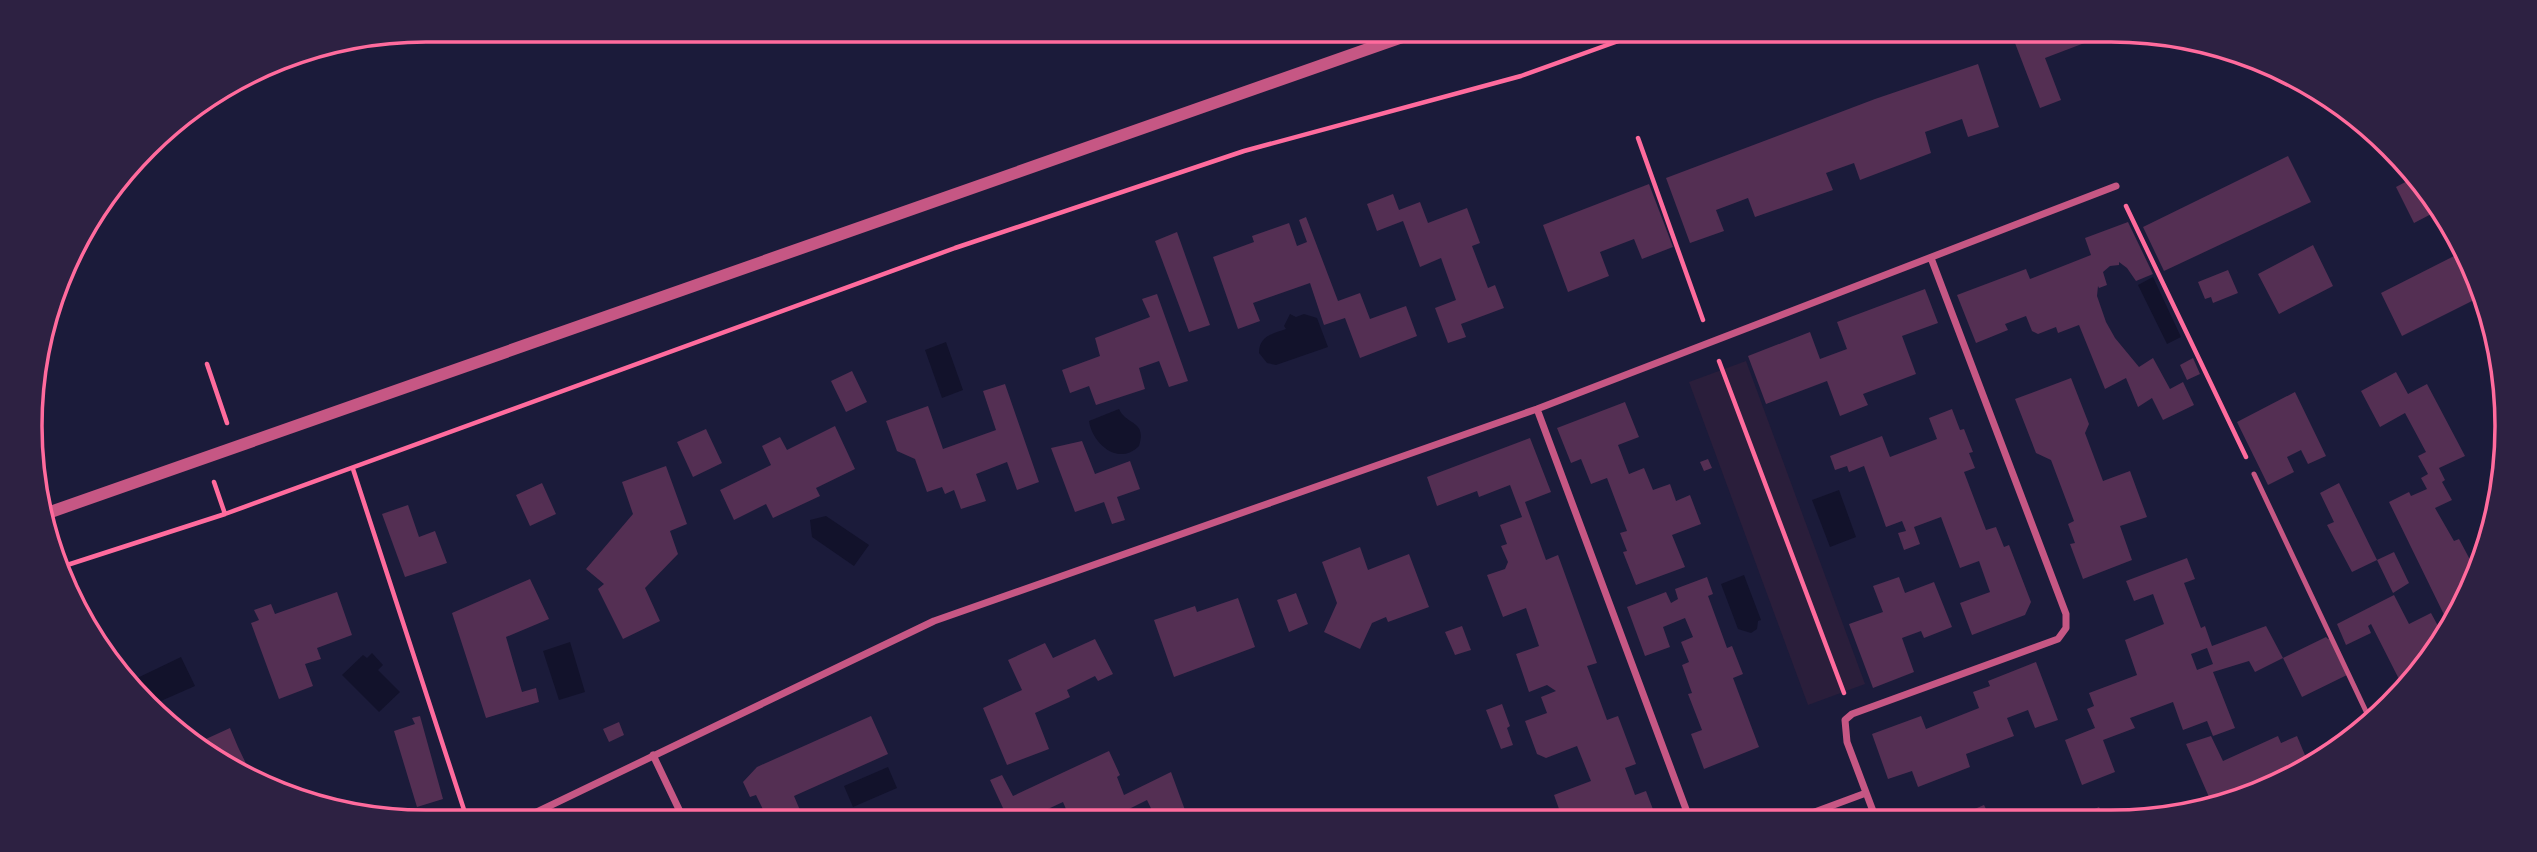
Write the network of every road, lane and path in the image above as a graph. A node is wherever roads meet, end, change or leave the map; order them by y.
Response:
1 (1388, 42) edge
2 (1615, 42) edge
3 (1638, 138) dead end
4 (2116, 186) joint
5 (1931, 258) junction
6 (1711, 341) junction
7 (207, 364) dead end
8 (1537, 409) junction
9 (236, 447) junction
10 (206, 457) junction
11 (353, 469) junction
12 (2254, 474) joint
13 (51, 511) edge
14 (226, 514) junction
15 (68, 565) edge
16 (2367, 713) edge
17 (1852, 714) junction
18 (653, 755) junction
19 (1866, 793) junction
20 (464, 810) edge
21 (541, 810) edge
22 (679, 810) edge
23 (1686, 810) edge
24 (1820, 810) edge
25 (1872, 810) edge

1 - 9 street
2 - 11 path
3 - 6 path
4 - 5 street
4 - 12 path
5 - 6 street
5 - 17 street
6 - 8 street
6 - 17 path
7 - 9 path
8 - 18 street
8 - 23 street
9 - 10 street
10 - 13 street
10 - 14 path
11 - 14 path
11 - 20 path
12 - 16 lane
14 - 15 path
17 - 19 street
18 - 21 street
18 - 22 street
19 - 24 street
19 - 25 street

